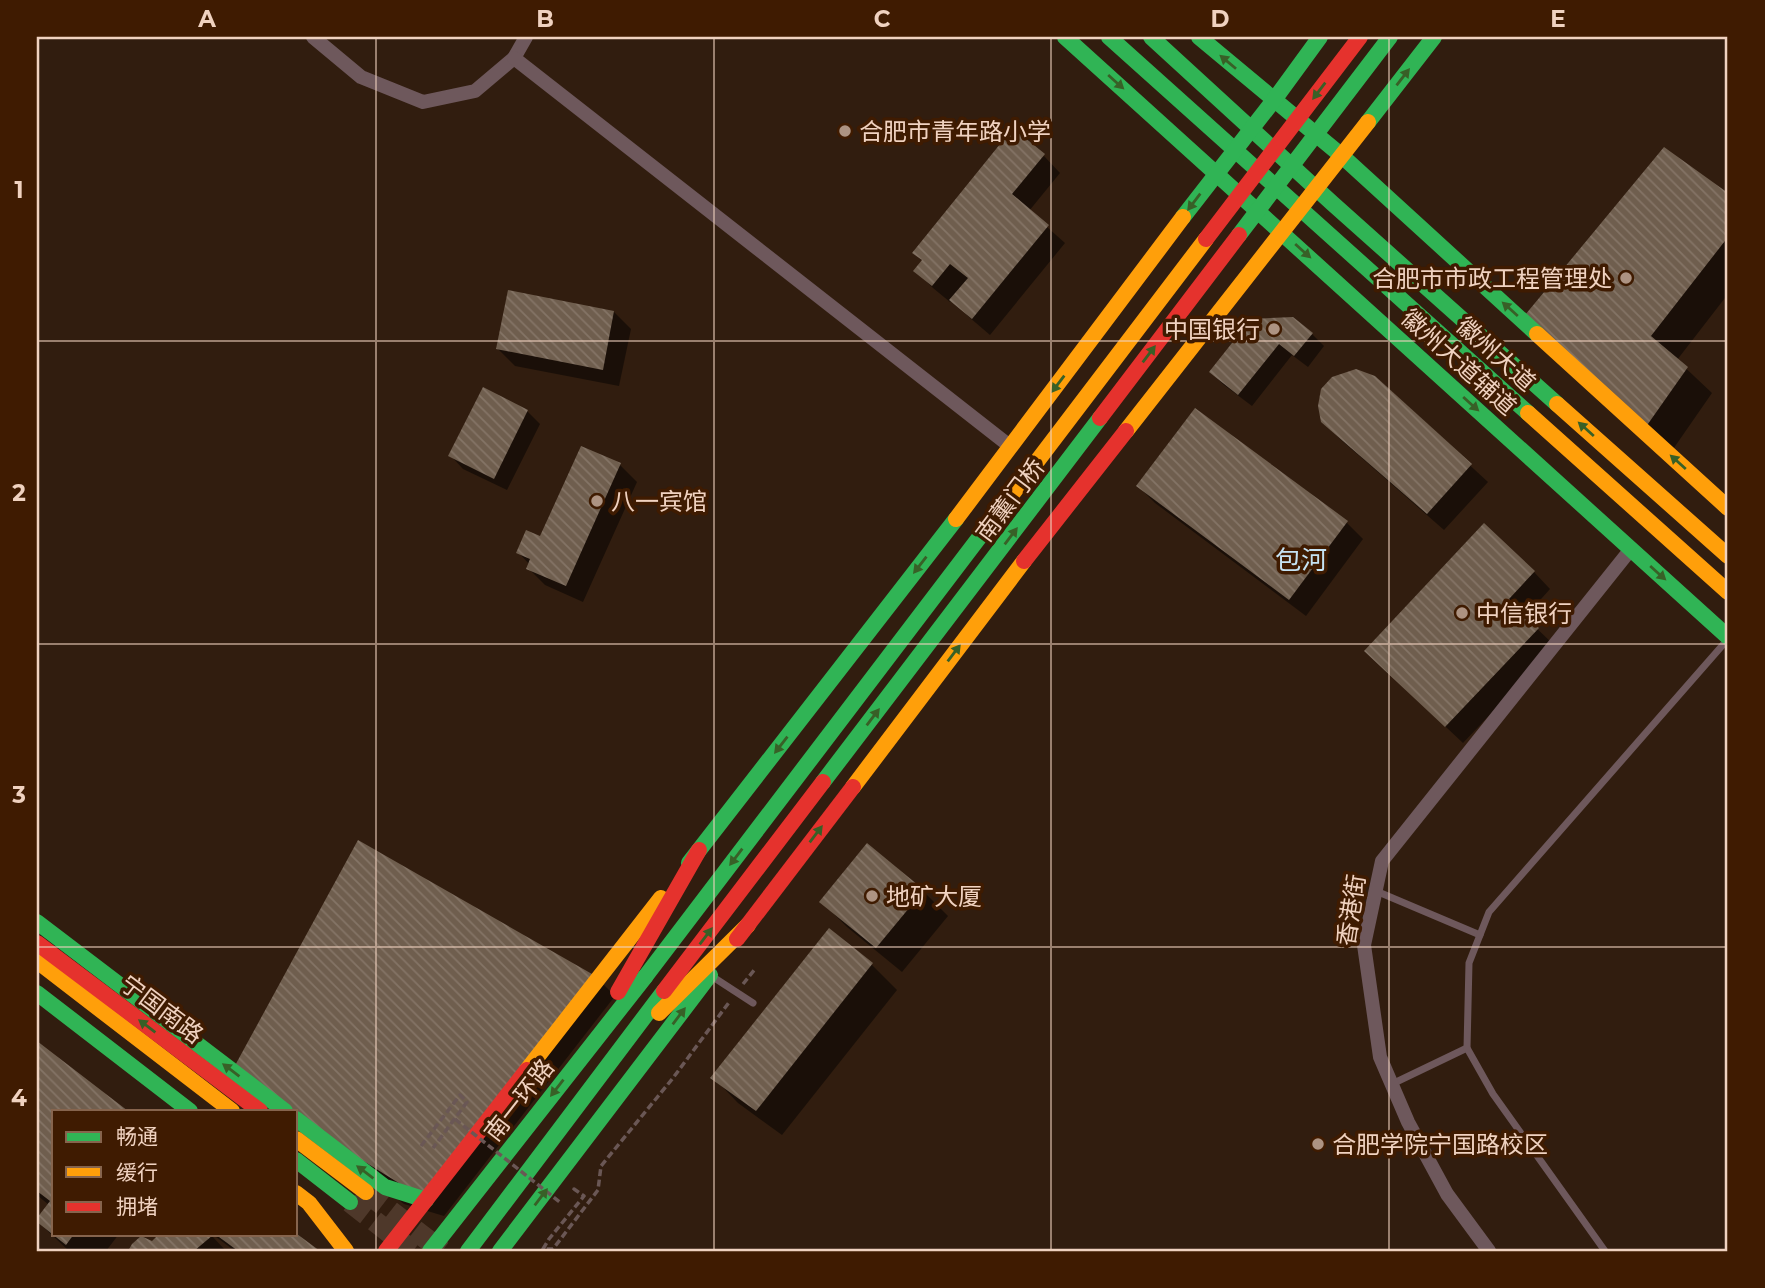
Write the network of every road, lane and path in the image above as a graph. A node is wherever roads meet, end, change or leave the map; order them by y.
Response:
1 (313, 37) edge
2 (526, 37) edge
3 (1065, 37) edge
4 (1109, 37) edge
5 (1151, 37) edge
6 (1199, 37) edge
7 (1320, 37) edge
8 (1360, 37) edge
9 (1390, 37) edge
10 (1434, 37) edge
11 (514, 58) junction
12 (1274, 100) junction
13 (1251, 129) junction
14 (1234, 149) junction
15 (1342, 156) junction
16 (1216, 173) junction
17 (1317, 189) junction
18 (1300, 208) junction
19 (1281, 232) junction
20 (1010, 447) junction
21 (1728, 508) edge
22 (1631, 549) junction
23 (1728, 556) edge
24 (1728, 592) edge
25 (1728, 638) edge
26 (699, 850) junction
27 (1376, 891) junction
28 (37, 922) edge
29 (748, 925) junction
30 (1480, 934) junction
31 (37, 943) edge
32 (37, 961) edge
33 (710, 975) junction
34 (645, 977) joint
35 (664, 991) joint
36 (37, 993) edge
37 (753, 1003) dead end
38 (717, 1019) dead end
39 (1467, 1048) junction
40 (615, 1056) junction
41 (581, 1058) junction
42 (1392, 1084) junction
43 (189, 1110) edge
44 (231, 1110) edge
45 (259, 1110) edge
46 (284, 1110) edge
47 (455, 1119) junction
48 (298, 1121) edge
49 (298, 1141) edge
50 (421, 1146) dead end
51 (432, 1148) dead end
52 (298, 1162) edge
53 (366, 1192) tunnel mouth
54 (298, 1195) edge
55 (426, 1200) junction
56 (351, 1202) tunnel mouth
57 (346, 1251) edge
58 (386, 1251) edge
59 (430, 1251) edge
60 (468, 1251) edge
61 (500, 1251) edge
62 (1489, 1251) edge
63 (1605, 1251) edge

1 - 11 street
2 - 11 street
3 -> 16 main road, 徽州大道辅道
4 - 14 main road, 徽州大道
5 - 13 main road, 徽州大道
12 -> 6 main road
7 - 12 main road
8 -> 34 main road, 南薰门桥, bridge
35 -> 9 main road, 南薰门桥, bridge
15 -> 10 main road
11 - 20 street
12 - 13 main road
12 - 15 main road
13 - 14 main road
13 - 17 main road, 徽州大道
14 - 16 main road
14 - 18 main road, 徽州大道
15 - 17 main road
21 -> 15 main road
16 - 19 main road, 徽州大道辅道
16 -> 20 main road
17 - 18 main road
23 -> 17 main road, 徽州大道
18 - 19 main road
18 - 24 main road, 徽州大道
19 -> 22 main road, 徽州大道辅道
29 -> 19 main road
20 -> 26 main road
22 -> 25 main road, 徽州大道辅道
22 - 27 street, 香港街
25 - 30 lane
26 - 41 main road
26 - 55 main road
27 - 30 lane
27 - 42 street, 香港街
46 -> 28 main road
29 - 33 main road
29 - 40 main road
30 - 39 lane
45 -> 31 main road, 宁国南路
32 - 44 main road, 宁国南路
33 - 37 lane
61 -> 33 main road
34 - 41 main road, 南一环路
35 - 40 main road, 南一环路
36 - 43 main road
38 - 47 path, bridge
39 - 42 lane
39 - 63 lane
40 - 60 main road, 南一环路
41 -> 59 main road, 南一环路
42 - 62 street, 香港街
47 - 50 path
47 - 51 path
55 -> 48 main road
49 - 53 main road
52 - 56 main road
54 - 57 main road
55 - 58 main road

